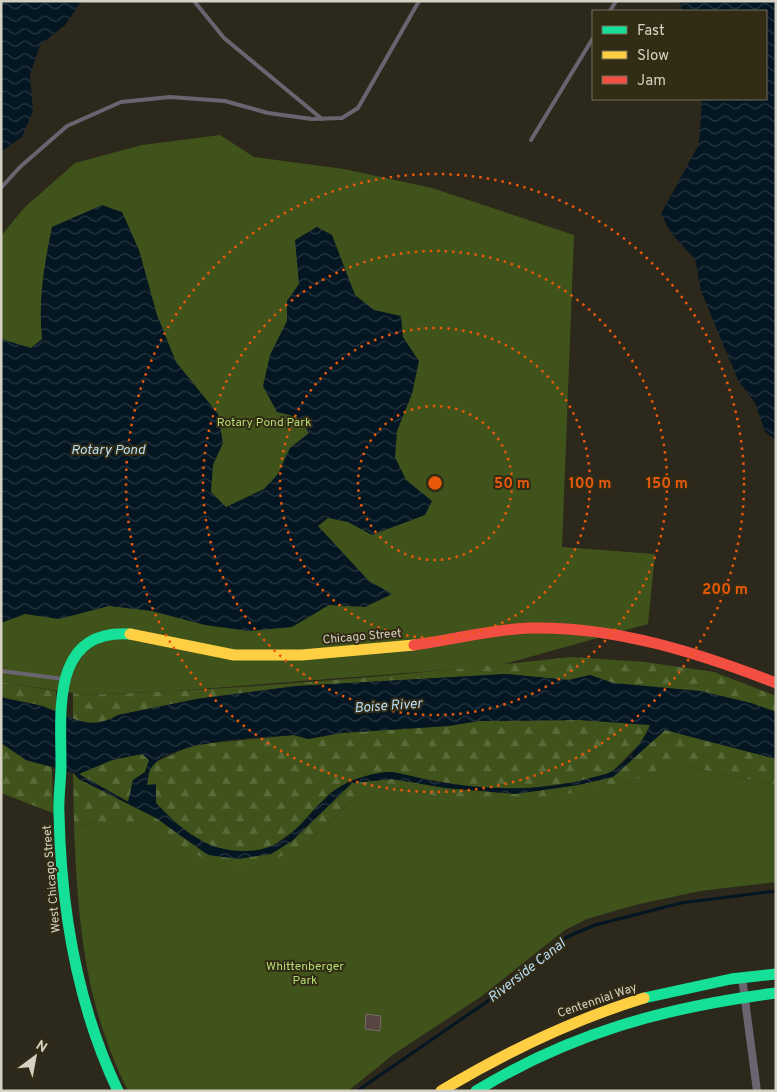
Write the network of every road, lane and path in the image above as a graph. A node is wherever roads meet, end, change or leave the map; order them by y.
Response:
1 (194, 1) edge
2 (419, 1) edge
3 (592, 40) edge
4 (322, 119) junction
5 (531, 140) dead end
6 (1, 188) edge
7 (1, 671) edge
8 (66, 679) junction
9 (776, 683) edge
10 (61, 776) joint
11 (776, 974) edge
12 (742, 977) junction
13 (776, 993) edge
14 (744, 996) junction
15 (118, 1091) edge
16 (441, 1091) edge
17 (476, 1091) edge
18 (757, 1091) edge

1 - 4 lane
2 - 4 lane
3 - 5 lane
4 - 6 lane
7 - 8 lane
8 - 9 street, Chicago Street
8 - 10 street, Chicago Street
10 - 15 street, West Chicago Street
11 - 12 street, Centennial Way
12 - 14 street
12 - 16 street, Centennial Way
13 - 14 street
14 - 17 street
14 - 18 street

